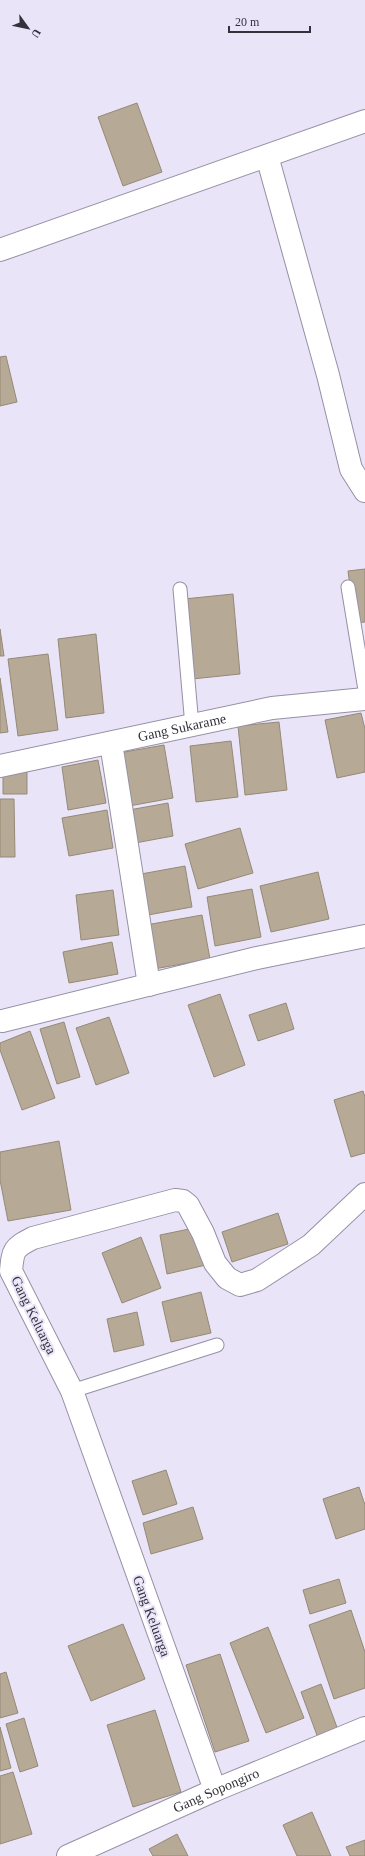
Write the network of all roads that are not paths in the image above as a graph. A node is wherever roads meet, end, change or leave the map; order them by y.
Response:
1 (365, 121) edge
2 (267, 156) junction
3 (0, 250) edge
4 (365, 491) edge
5 (348, 587) dead end
6 (180, 589) dead end
7 (365, 690) edge
8 (365, 699) edge
9 (192, 726) junction
10 (111, 743) junction
11 (0, 766) edge
12 (365, 936) edge
13 (149, 985) junction
14 (2, 1021) dead end
15 (365, 1194) edge
16 (217, 1344) dead end
17 (72, 1391) junction
18 (365, 1728) edge
19 (215, 1790) junction
20 (68, 1856) edge

1 - 2 street
2 - 3 street
2 - 4 street
5 - 7 lane
6 - 9 lane
8 - 9 street, Gang Sukarame
9 - 10 street, Gang Sukarame
10 - 11 street, Gang Sukarame
10 - 13 street
12 - 13 street
13 - 14 street
15 - 17 street, Gang Keluarga
16 - 17 lane
17 - 19 street, Gang Keluarga
18 - 19 street, Gang Sopongiro
19 - 20 street, Gang Sopongiro

